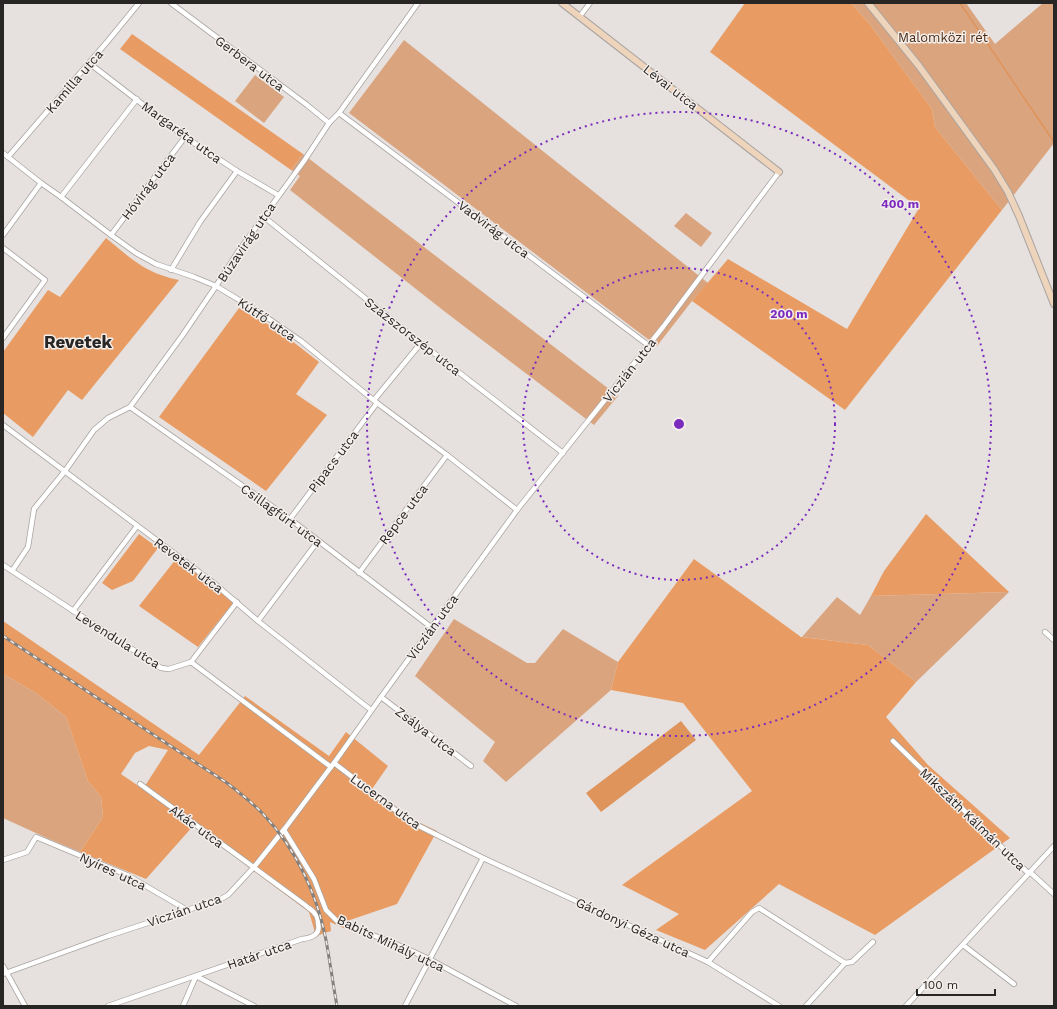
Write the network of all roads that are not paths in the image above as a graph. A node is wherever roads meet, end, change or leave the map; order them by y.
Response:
1 (139, 3) edge
2 (170, 3) edge
3 (418, 3) edge
4 (562, 3) edge
5 (590, 3) edge
6 (868, 3) edge
7 (580, 16) junction
8 (89, 63) junction
9 (137, 99) junction
10 (339, 113) junction
11 (329, 123) junction
12 (185, 137) junction
13 (3, 153) edge
14 (8, 157) junction
15 (237, 171) junction
16 (779, 172) joint
17 (41, 183) junction
18 (278, 195) junction
19 (61, 197) junction
20 (264, 217) junction
21 (111, 235) junction
22 (3, 236) edge
23 (3, 248) edge
24 (171, 270) junction
25 (216, 286) junction
26 (1054, 304) edge
27 (3, 338) edge
28 (421, 343) junction
29 (648, 345) junction
30 (375, 401) junction
31 (130, 407) junction
32 (3, 425) edge
33 (563, 453) junction
34 (447, 455) junction
35 (65, 471) junction
36 (517, 510) junction
37 (290, 519) junction
38 (137, 526) junction
39 (318, 541) junction
40 (3, 565) edge
41 (12, 571) junction
42 (359, 573) junction
43 (236, 602) junction
44 (73, 611) junction
45 (258, 621) junction
46 (431, 627) junction
47 (1045, 632) dead end
48 (1054, 640) edge
49 (191, 662) junction
50 (380, 697) junction
51 (371, 710) junction
52 (893, 741) dead end
53 (333, 765) junction
54 (472, 766) dead end
55 (140, 784) dead end
56 (284, 830) junction
57 (1054, 846) edge
58 (483, 858) junction
59 (3, 860) edge
60 (254, 867) junction
61 (1030, 873) junction
62 (1054, 894) edge
63 (187, 910) junction
64 (874, 942) dead end
65 (963, 944) junction
66 (429, 959) junction
67 (708, 962) junction
68 (844, 963) junction
69 (3, 966) edge
70 (5, 973) edge
71 (196, 976) junction
72 (1014, 984) dead end
73 (25, 1006) edge
74 (108, 1006) edge
75 (183, 1006) edge
76 (254, 1006) edge
77 (405, 1006) edge
78 (516, 1006) edge
79 (779, 1006) edge
80 (806, 1006) edge
81 (906, 1006) edge

1 - 8 street, Kamilla utca
2 - 11 street, Gerbera utca
3 - 10 street, Búzavirág utca
4 - 7 main road, Lévai utca
5 - 7 street
6 - 26 main road
7 - 16 main road, Lévai utca
8 - 9 street, Margaréta utca
8 - 14 street, Kamilla utca
9 - 12 street, Margaréta utca
9 - 19 street
10 - 11 street, Búzavirág utca
10 - 29 street, Vadvirág utca
11 - 18 street, Búzavirág utca
12 - 15 street, Margaréta utca
12 - 21 street, Hóvirág utca
13 - 14 street, Kútfő utca
14 - 17 street, Kútfő utca
15 - 18 street, Margaréta utca
15 - 24 street
16 - 29 street, Viczián utca
17 - 19 street, Kútfő utca
17 - 22 street
18 - 20 street, Búzavirág utca
19 - 21 street, Kútfő utca
20 - 25 street, Búzavirág utca
20 - 28 street, Százszorszép utca
21 - 24 street, Kútfő utca
23 - 27 street
24 - 25 street, Kútfő utca
25 - 30 street, Kútfő utca
25 - 31 street, Búzavirág utca
28 - 30 street, Pipacs utca
28 - 33 street, Százszorszép utca
29 - 33 street, Viczián utca
30 - 34 street, Kútfő utca
30 - 37 street, Pipacs utca
31 - 35 street, Búzavirág utca
31 - 37 street, Csillagfürt utca
32 - 35 street, Revetek utca
33 - 36 street, Viczián utca
34 - 36 street, Kútfő utca
34 - 42 street, Repce utca
35 - 38 street, Revetek utca
35 - 41 street, Búzavirág utca
36 - 46 street, Viczián utca
37 - 39 street, Csillagfürt utca
38 - 43 street, Revetek utca
38 - 44 street
39 - 42 street, Csillagfürt utca
39 - 45 street
40 - 41 street, Levendula utca
41 - 44 street, Levendula utca
42 - 46 street, Csillagfürt utca
43 - 45 street, Revetek utca
43 - 49 street
44 - 49 street, Levendula utca
45 - 51 street, Revetek utca
46 - 50 street, Viczián utca
47 - 48 street
49 - 53 street
50 - 51 street, Viczián utca
50 - 54 street, Zsálya utca
51 - 53 street, Viczián utca
52 - 61 street, Mikszáth Kálmán utca
53 - 56 street, Viczián utca
53 - 58 street, Lucerna utca
55 - 60 street, Akác utca
56 - 60 street, Viczián utca
56 - 66 street, Babits Mihály utca
57 - 61 street
58 - 66 street
58 - 67 street, Gárdonyi Géza utca
59 - 63 street, Nyíres utca
60 - 63 street, Viczián utca
60 - 71 street, Határ utca
61 - 62 street, Mikszáth Kálmán utca
61 - 65 street
63 - 70 street, Viczián utca
64 - 68 street
65 - 72 street
65 - 81 street
66 - 77 street
66 - 78 street, Babits Mihály utca
67 - 68 street
67 - 79 street, Gárdonyi Géza utca
68 - 80 street
69 - 70 street
70 - 73 street
71 - 74 street, Határ utca
71 - 75 street
71 - 76 street

